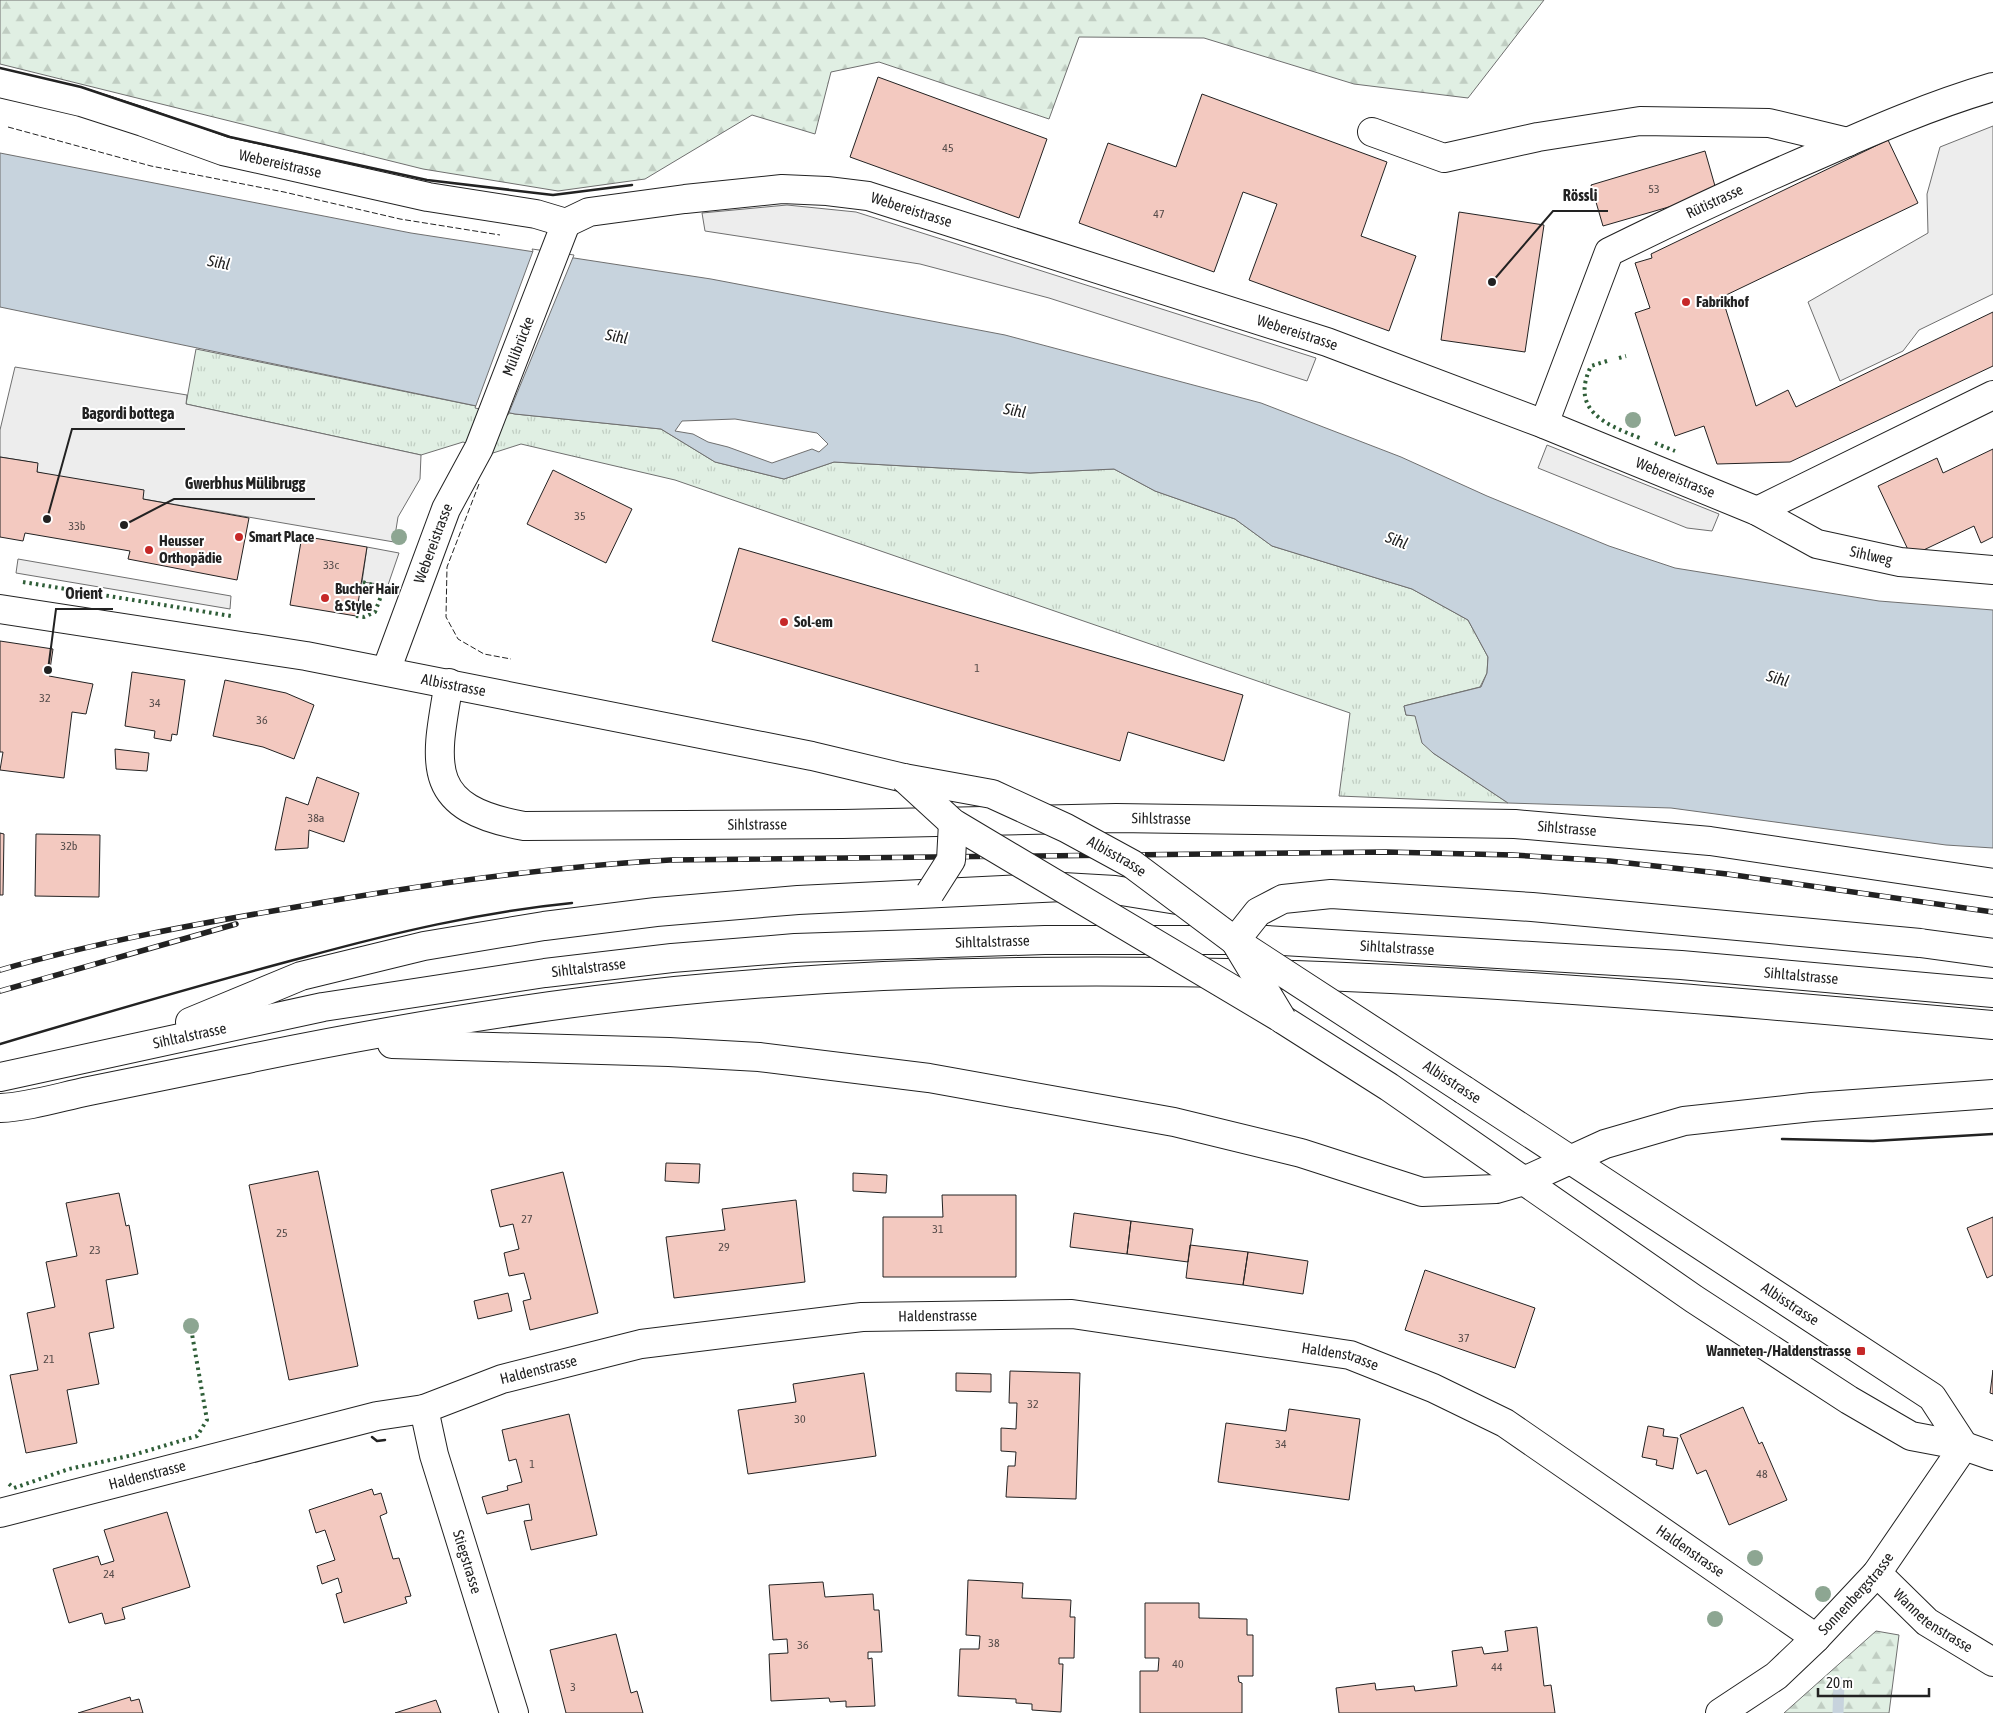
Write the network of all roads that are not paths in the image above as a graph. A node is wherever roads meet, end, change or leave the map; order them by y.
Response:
1 (0, 83) edge
2 (1993, 87) edge
3 (1372, 132) dead end
4 (1848, 142) junction
5 (562, 234) junction
6 (1993, 395) edge
7 (1544, 424) junction
8 (479, 448) joint
9 (1757, 511) junction
10 (1993, 570) edge
11 (0, 609) edge
12 (386, 671) junction
13 (449, 683) junction
14 (904, 778) junction
15 (952, 823) junction
16 (1993, 883) edge
17 (1063, 887) junction
18 (930, 893) junction
19 (1177, 900) junction
20 (1235, 941) junction
21 (1993, 953) edge
22 (1993, 992) edge
23 (1282, 1019) junction
24 (1993, 1025) edge
25 (328, 1042) junction
26 (128, 1048) junction
27 (0, 1077) edge
28 (1993, 1094) edge
29 (0, 1108) edge
30 (1572, 1160) junction
31 (1524, 1181) junction
32 (424, 1409) junction
33 (1964, 1446) junction
34 (1993, 1456) edge
35 (0, 1513) edge
36 (1877, 1573) junction
37 (1816, 1638) junction
38 (1993, 1662) edge
39 (514, 1713) edge
40 (1720, 1713) edge

1 - 5 main road, Webereistrasse
2 - 4 main road, Rütistrasse
3 - 4 main road
4 - 7 main road, Rütistrasse
5 - 7 main road, Webereistrasse
5 - 8 main road, Mülibrücke
6 - 9 main road
7 - 9 main road, Webereistrasse
8 - 12 main road, Webereistrasse
9 - 10 main road, Sihlweg
11 - 12 main road, Albisstrasse
12 - 13 main road, Albisstrasse
13 - 14 main road, Albisstrasse
13 - 16 main road, Sihlstrasse
14 - 15 main road, Albisstrasse, bridge
14 - 19 main road, Albisstrasse, bridge
15 - 17 main road, Albisstrasse, bridge
15 - 18 main road, bridge
17 - 18 main road, bridge
17 - 19 main road
17 - 23 main road, Albisstrasse, bridge
18 - 26 main road
19 - 20 main road, Albisstrasse, bridge
20 - 21 main road, bridge
20 - 23 main road, bridge
20 - 30 main road, Albisstrasse, bridge
22 - 26 main road, Sihltalstrasse
23 - 31 main road, Albisstrasse
24 - 25 main road, Sihltalstrasse
25 - 29 main road, Sihltalstrasse
25 - 31 main road
26 - 27 main road, Sihltalstrasse
28 - 30 main road
30 - 31 main road
30 - 33 main road, Albisstrasse
31 - 33 main road, Albisstrasse
32 - 35 main road, Haldenstrasse
32 - 37 main road, Haldenstrasse
32 - 39 main road, Stiegstrasse
33 - 34 main road, Albisstrasse
33 - 36 main road, Sonnenbergstrasse
36 - 37 main road, Sonnenbergstrasse
36 - 38 main road, Wannetenstrasse
37 - 40 main road, Sonnenbergstrasse

